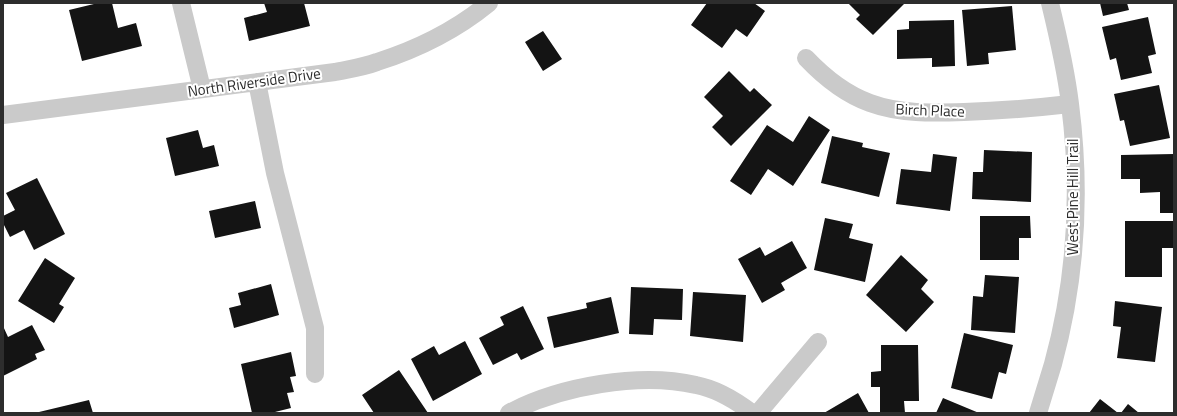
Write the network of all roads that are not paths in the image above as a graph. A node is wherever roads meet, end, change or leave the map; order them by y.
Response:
1 (181, 3) edge
2 (489, 3) edge
3 (1050, 3) edge
4 (806, 58) dead end
5 (257, 82) junction
6 (202, 89) junction
7 (1070, 104) junction
8 (3, 115) edge
9 (818, 342) dead end
10 (315, 374) dead end
11 (510, 413) edge
12 (752, 413) edge
13 (758, 413) edge
14 (1038, 413) edge

1 - 6 street
2 - 5 street, North Riverside Drive
3 - 7 street, West Pine Hill Trail
4 - 7 street, Birch Place
5 - 6 street, North Riverside Drive
5 - 10 street
6 - 8 street, North Riverside Drive
7 - 14 street, West Pine Hill Trail
9 - 13 street
11 - 12 street

